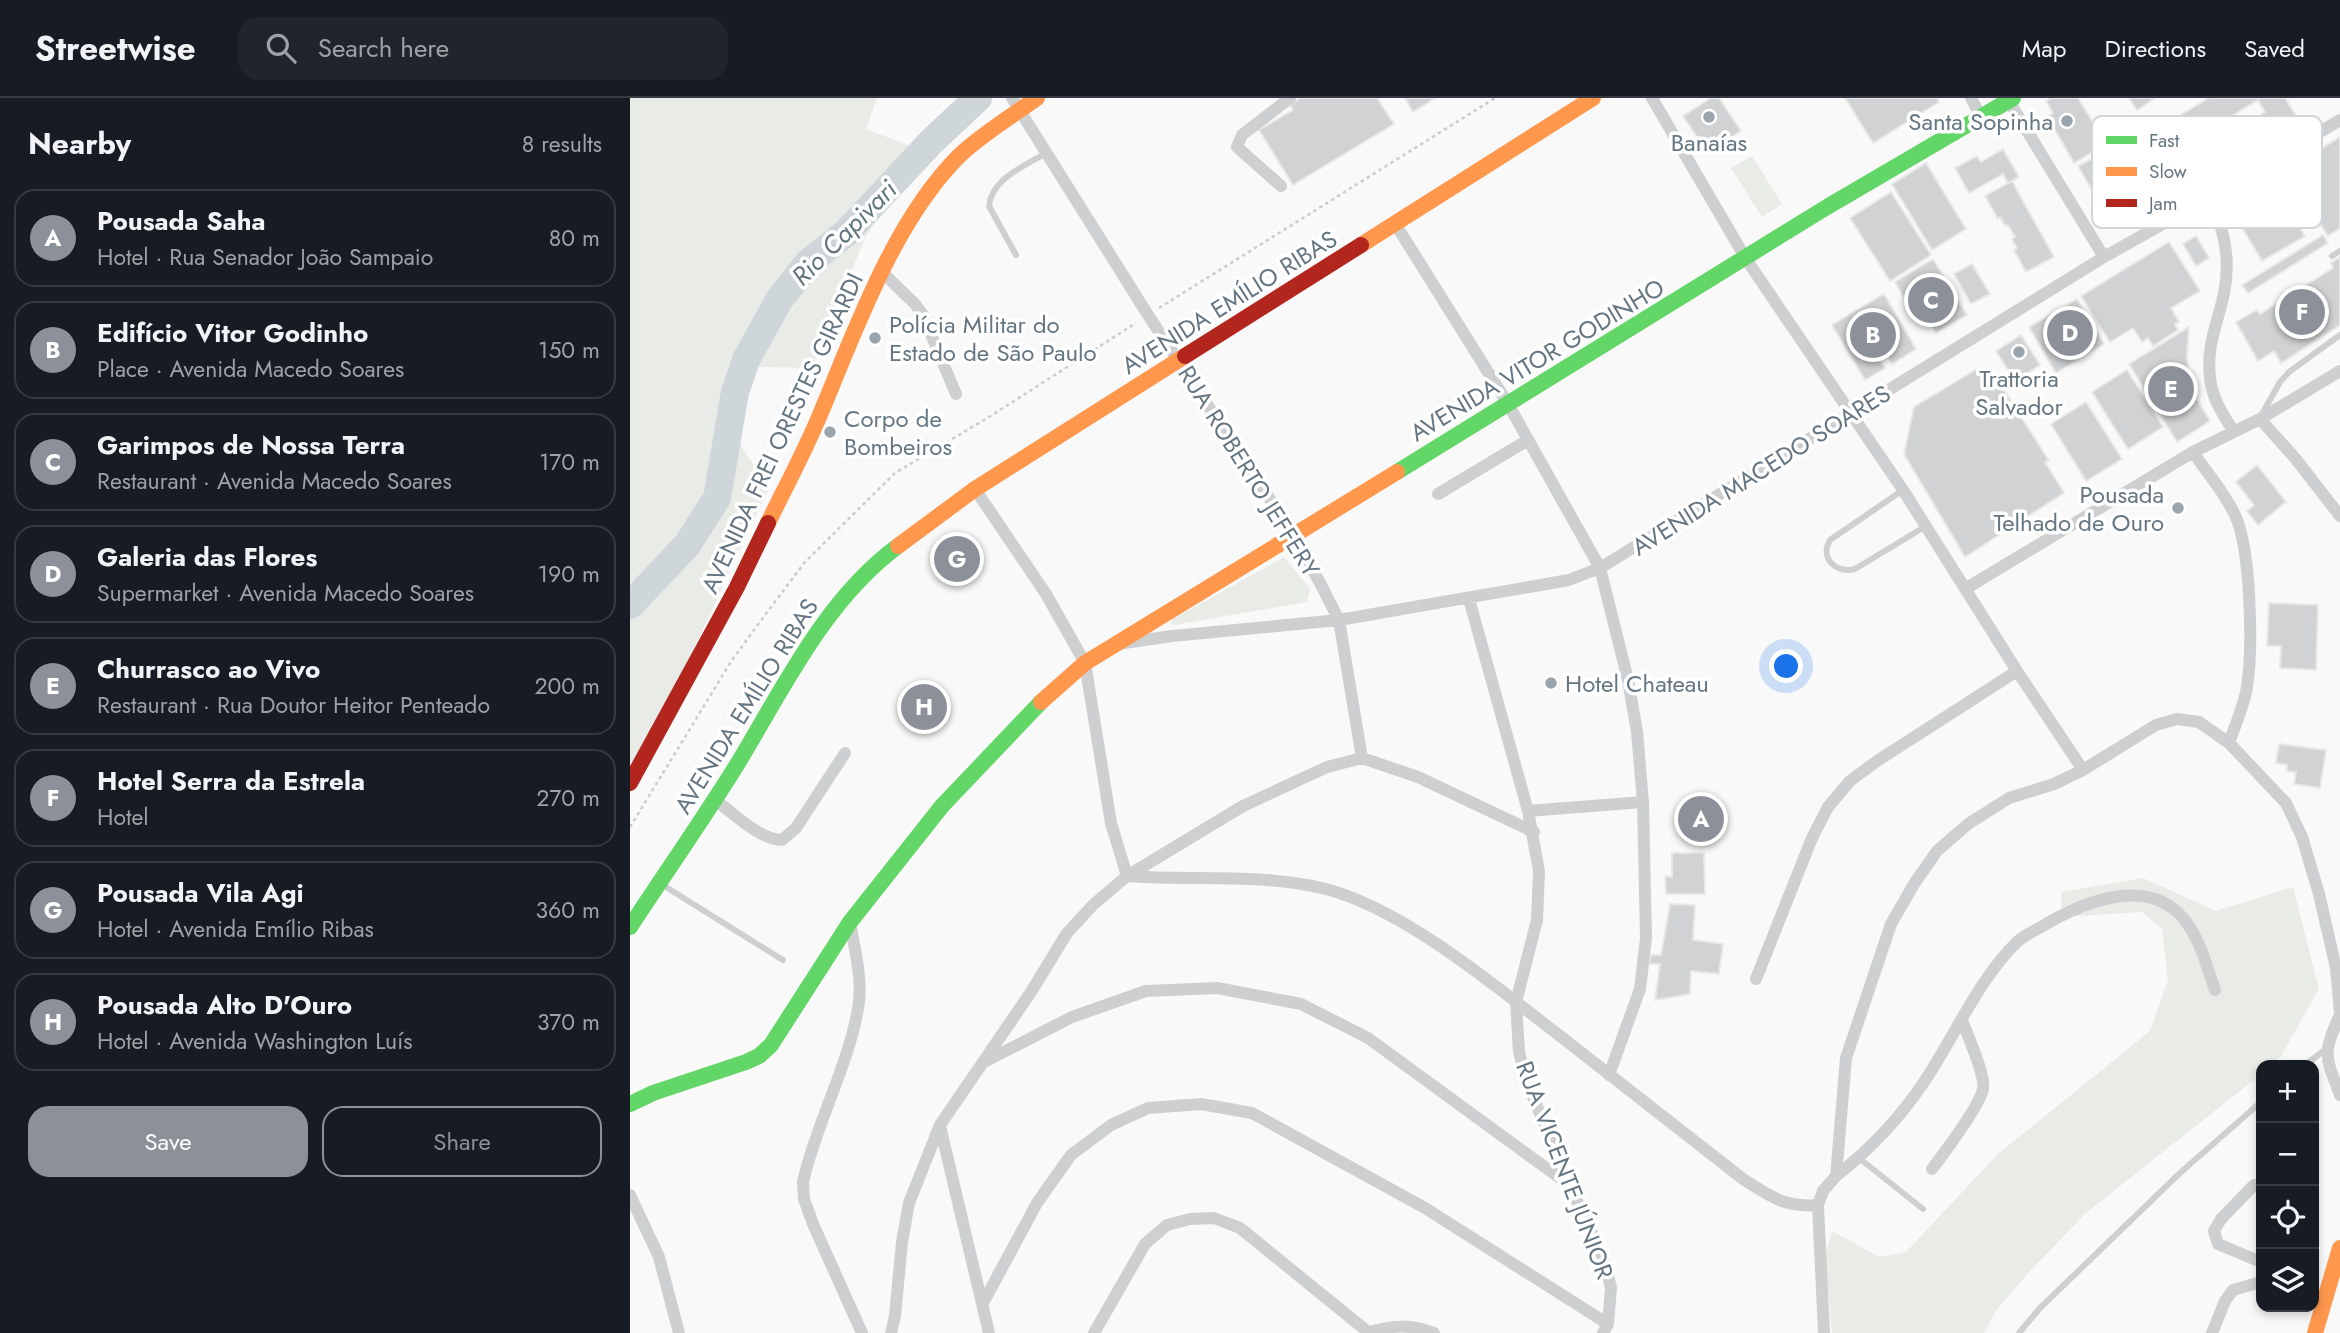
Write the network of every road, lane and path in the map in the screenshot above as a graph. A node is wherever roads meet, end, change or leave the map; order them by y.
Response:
1 (1037, 98) edge
2 (1290, 98) edge
3 (1495, 98) edge
4 (1593, 98) edge
5 (1652, 98) edge
6 (1971, 98) edge
7 (2009, 99) edge
8 (1015, 103) edge
9 (1981, 117) junction
10 (2340, 120) edge
11 (2322, 131) edge
12 (1046, 153) junction
13 (1281, 186) dead end
14 (1396, 225) junction
15 (2156, 228) edge
16 (2222, 228) edge
17 (2340, 251) edge
18 (1016, 256) dead end
19 (2332, 256) dead end
20 (2104, 257) junction
21 (1746, 259) junction
22 (882, 272) junction
23 (1147, 315) junction
24 (2340, 335) edge
25 (1178, 359) junction
26 (2340, 370) edge
27 (956, 394) dead end
28 (1508, 404) junction
29 (1850, 415) junction
30 (2260, 419) junction
31 (2234, 432) junction
32 (1528, 440) junction
33 (2193, 452) junction
34 (975, 489) junction
35 (1903, 490) junction
36 (1438, 494) dead end
37 (2340, 516) edge
38 (1926, 526) junction
39 (1293, 534) junction
40 (1600, 568) junction
41 (1965, 589) junction
42 (1469, 599) junction
43 (1166, 615) junction
44 (1339, 620) junction
45 (1172, 636) junction
46 (1120, 644) junction
47 (1086, 663) junction
48 (2017, 671) junction
49 (2229, 743) junction
50 (845, 753) dead end
51 (1362, 758) junction
52 (2083, 769) junction
53 (630, 783) edge
54 (715, 800) junction
55 (1643, 802) junction
56 (1528, 811) junction
57 (630, 827) edge
58 (1534, 832) junction
59 (1126, 876) junction
60 (659, 883) junction
61 (850, 922) junction
62 (630, 926) edge
63 (783, 960) dead end
64 (1756, 979) dead end
65 (2215, 990) dead end
66 (1516, 1002) junction
67 (2340, 1014) edge
68 (1962, 1020) junction
69 (2326, 1049) junction
70 (2312, 1060) edge
71 (983, 1063) junction
72 (1609, 1075) junction
73 (2340, 1095) edge
74 (630, 1104) edge
75 (2256, 1106) edge
76 (940, 1125) junction
77 (1859, 1157) junction
78 (1932, 1169) dead end
79 (1836, 1175) junction
80 (2254, 1185) dead end
81 (1570, 1186) junction
82 (630, 1195) edge
83 (1818, 1205) junction
84 (1923, 1209) dead end
85 (2340, 1248) edge
86 (2256, 1260) edge
87 (2256, 1283) edge
88 (983, 1303) junction
89 (1606, 1329) edge
90 (678, 1333) edge
91 (862, 1333) edge
92 (891, 1333) edge
93 (989, 1333) edge
94 (1094, 1333) edge
95 (1368, 1333) edge
96 (1434, 1333) edge
97 (1824, 1333) edge
98 (2019, 1333) edge
99 (2212, 1333) edge
100 (2315, 1333) edge

1 - 8 street, AVENIDA FREI ORESTES GIRARDI
2 - 13 street
3 - 23 path
4 - 14 street, AVENIDA EMÍLIO RIBAS
5 - 21 street
6 - 9 street
7 - 9 street, AVENIDA VITOR GODINHO
7 - 20 street
8 - 12 street, RUA ROBERTO JEFFERY
8 - 22 street, AVENIDA FREI ORESTES GIRARDI
9 - 21 street, AVENIDA VITOR GODINHO
10 - 11 street, AVENIDA MACEDO SOARES
12 - 18 lane
12 - 23 street, RUA ROBERTO JEFFERY
14 - 25 street, AVENIDA EMÍLIO RIBAS
14 - 28 street
15 - 20 street, AVENIDA MACEDO SOARES
16 - 31 street
17 - 19 lane
20 - 29 street, AVENIDA MACEDO SOARES
21 - 28 street, AVENIDA VITOR GODINHO
21 - 29 street
22 - 27 street
22 - 53 street, AVENIDA FREI ORESTES GIRARDI
23 - 25 street, RUA ROBERTO JEFFERY
23 - 57 path
24 - 30 lane
25 - 34 street, AVENIDA EMÍLIO RIBAS
25 - 39 street, RUA ROBERTO JEFFERY
26 - 30 street
28 - 32 street
28 - 39 street, AVENIDA VITOR GODINHO
29 - 35 street
29 - 40 street, AVENIDA MACEDO SOARES
30 - 31 street
30 - 37 street
31 - 33 street
32 - 36 street
32 - 40 street
33 - 41 street
33 - 49 street
34 - 47 street
34 - 54 street, AVENIDA EMÍLIO RIBAS
35 - 38 street
35 - 38 lane
38 - 41 street
39 - 43 street, AVENIDA VITOR GODINHO
39 - 44 street, RUA ROBERTO JEFFERY
40 - 42 street, AVENIDA MACEDO SOARES
40 - 55 street
41 - 48 street
42 - 44 street, AVENIDA MACEDO SOARES
42 - 56 street, RUA VICENTE JÚNIOR
43 - 45 street
43 - 46 street, AVENIDA VITOR GODINHO
44 - 45 street, AVENIDA MACEDO SOARES
44 - 51 street, RUA ROBERTO JEFFERY
45 - 46 street, AVENIDA MACEDO SOARES
46 - 47 street, AVENIDA VITOR GODINHO
47 - 59 street
47 - 61 street, AVENIDA VITOR GODINHO
48 - 52 street
48 - 64 street
49 - 52 street
49 - 67 street
50 - 54 street
51 - 58 street
51 - 59 street
52 - 79 street
54 - 60 street, AVENIDA EMÍLIO RIBAS
55 - 56 street
55 - 72 street
56 - 58 street, RUA VICENTE JÚNIOR
58 - 66 street, RUA VICENTE JÚNIOR
59 - 66 street
59 - 71 street
60 - 62 street, AVENIDA EMÍLIO RIBAS
60 - 63 lane
61 - 74 street, AVENIDA VITOR GODINHO
61 - 91 street
65 - 68 street
66 - 72 street
66 - 81 street, RUA VICENTE JÚNIOR
67 - 69 street
68 - 77 street
68 - 78 street
69 - 70 lane
69 - 73 street
71 - 76 street
71 - 81 street
72 - 83 street
75 - 98 lane
76 - 88 street
76 - 92 street
77 - 79 street
77 - 84 lane
79 - 83 street
80 - 86 street
81 - 89 street, RUA VICENTE JÚNIOR
82 - 90 street
83 - 97 street
85 - 100 street
87 - 99 street
88 - 89 street
88 - 93 street
94 - 95 street
95 - 96 street

